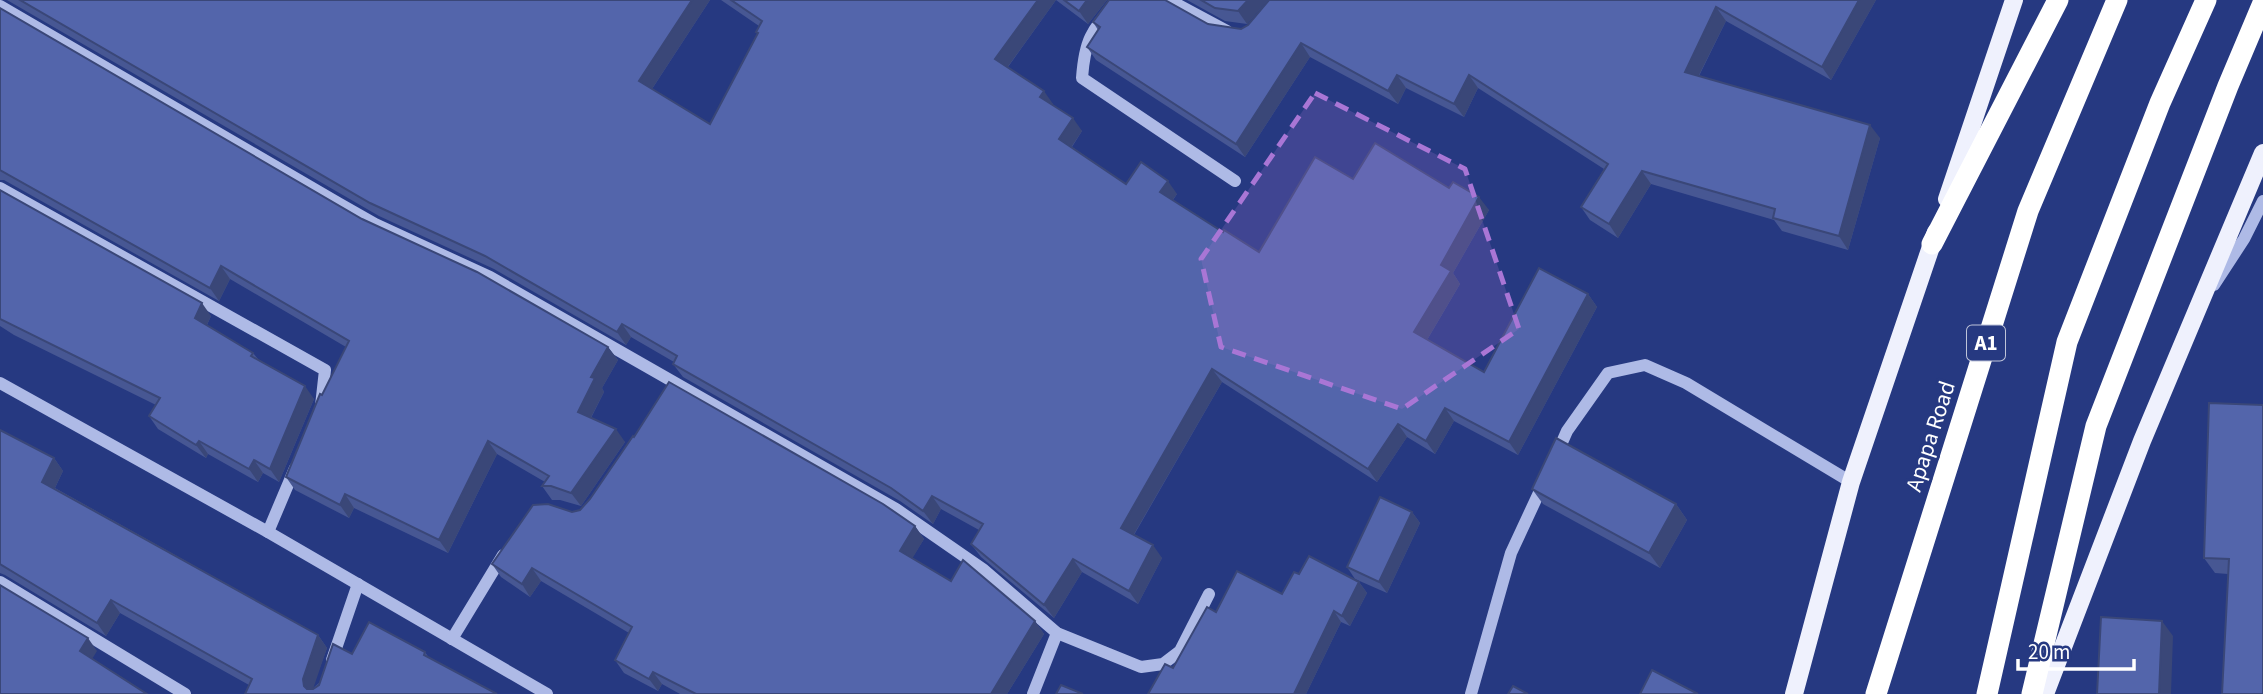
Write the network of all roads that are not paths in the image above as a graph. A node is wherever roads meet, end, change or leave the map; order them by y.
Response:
1 (1118, 0) edge
2 (1169, 0) edge
3 (2014, 0) edge
4 (2058, 0) edge
5 (2117, 0) edge
6 (2207, 0) edge
7 (2263, 3) edge
8 (0, 6) edge
9 (1242, 32) edge
10 (2263, 153) edge
11 (1235, 181) dead end
12 (0, 188) edge
13 (2263, 201) edge
14 (1932, 244) junction
15 (2196, 314) junction
16 (0, 383) edge
17 (313, 424) edge
18 (298, 460) edge
19 (1852, 482) junction
20 (268, 532) junction
21 (508, 547) edge
22 (0, 582) edge
23 (358, 584) junction
24 (1209, 594) dead end
25 (1057, 633) junction
26 (452, 639) junction
27 (328, 670) edge
28 (185, 694) edge
29 (547, 694) edge
30 (1032, 694) edge
31 (1471, 694) edge
32 (1794, 694) edge
33 (1876, 694) edge
34 (1987, 694) edge
35 (2032, 694) edge
36 (2045, 694) edge

1 - 11 street
2 - 9 street
3 - 14 main road
4 - 14 highway
5 - 33 highway, Apapa Road / A1
6 - 34 highway
7 - 35 highway
8 - 25 street
10 - 15 main road
12 - 17 street
13 - 15 street
14 - 19 main road
15 - 36 main road
16 - 20 street
18 - 20 street
19 - 31 street
19 - 32 main road
20 - 23 street
21 - 26 street
22 - 28 street
23 - 26 street
23 - 27 street
24 - 25 street
25 - 30 street
26 - 29 street

